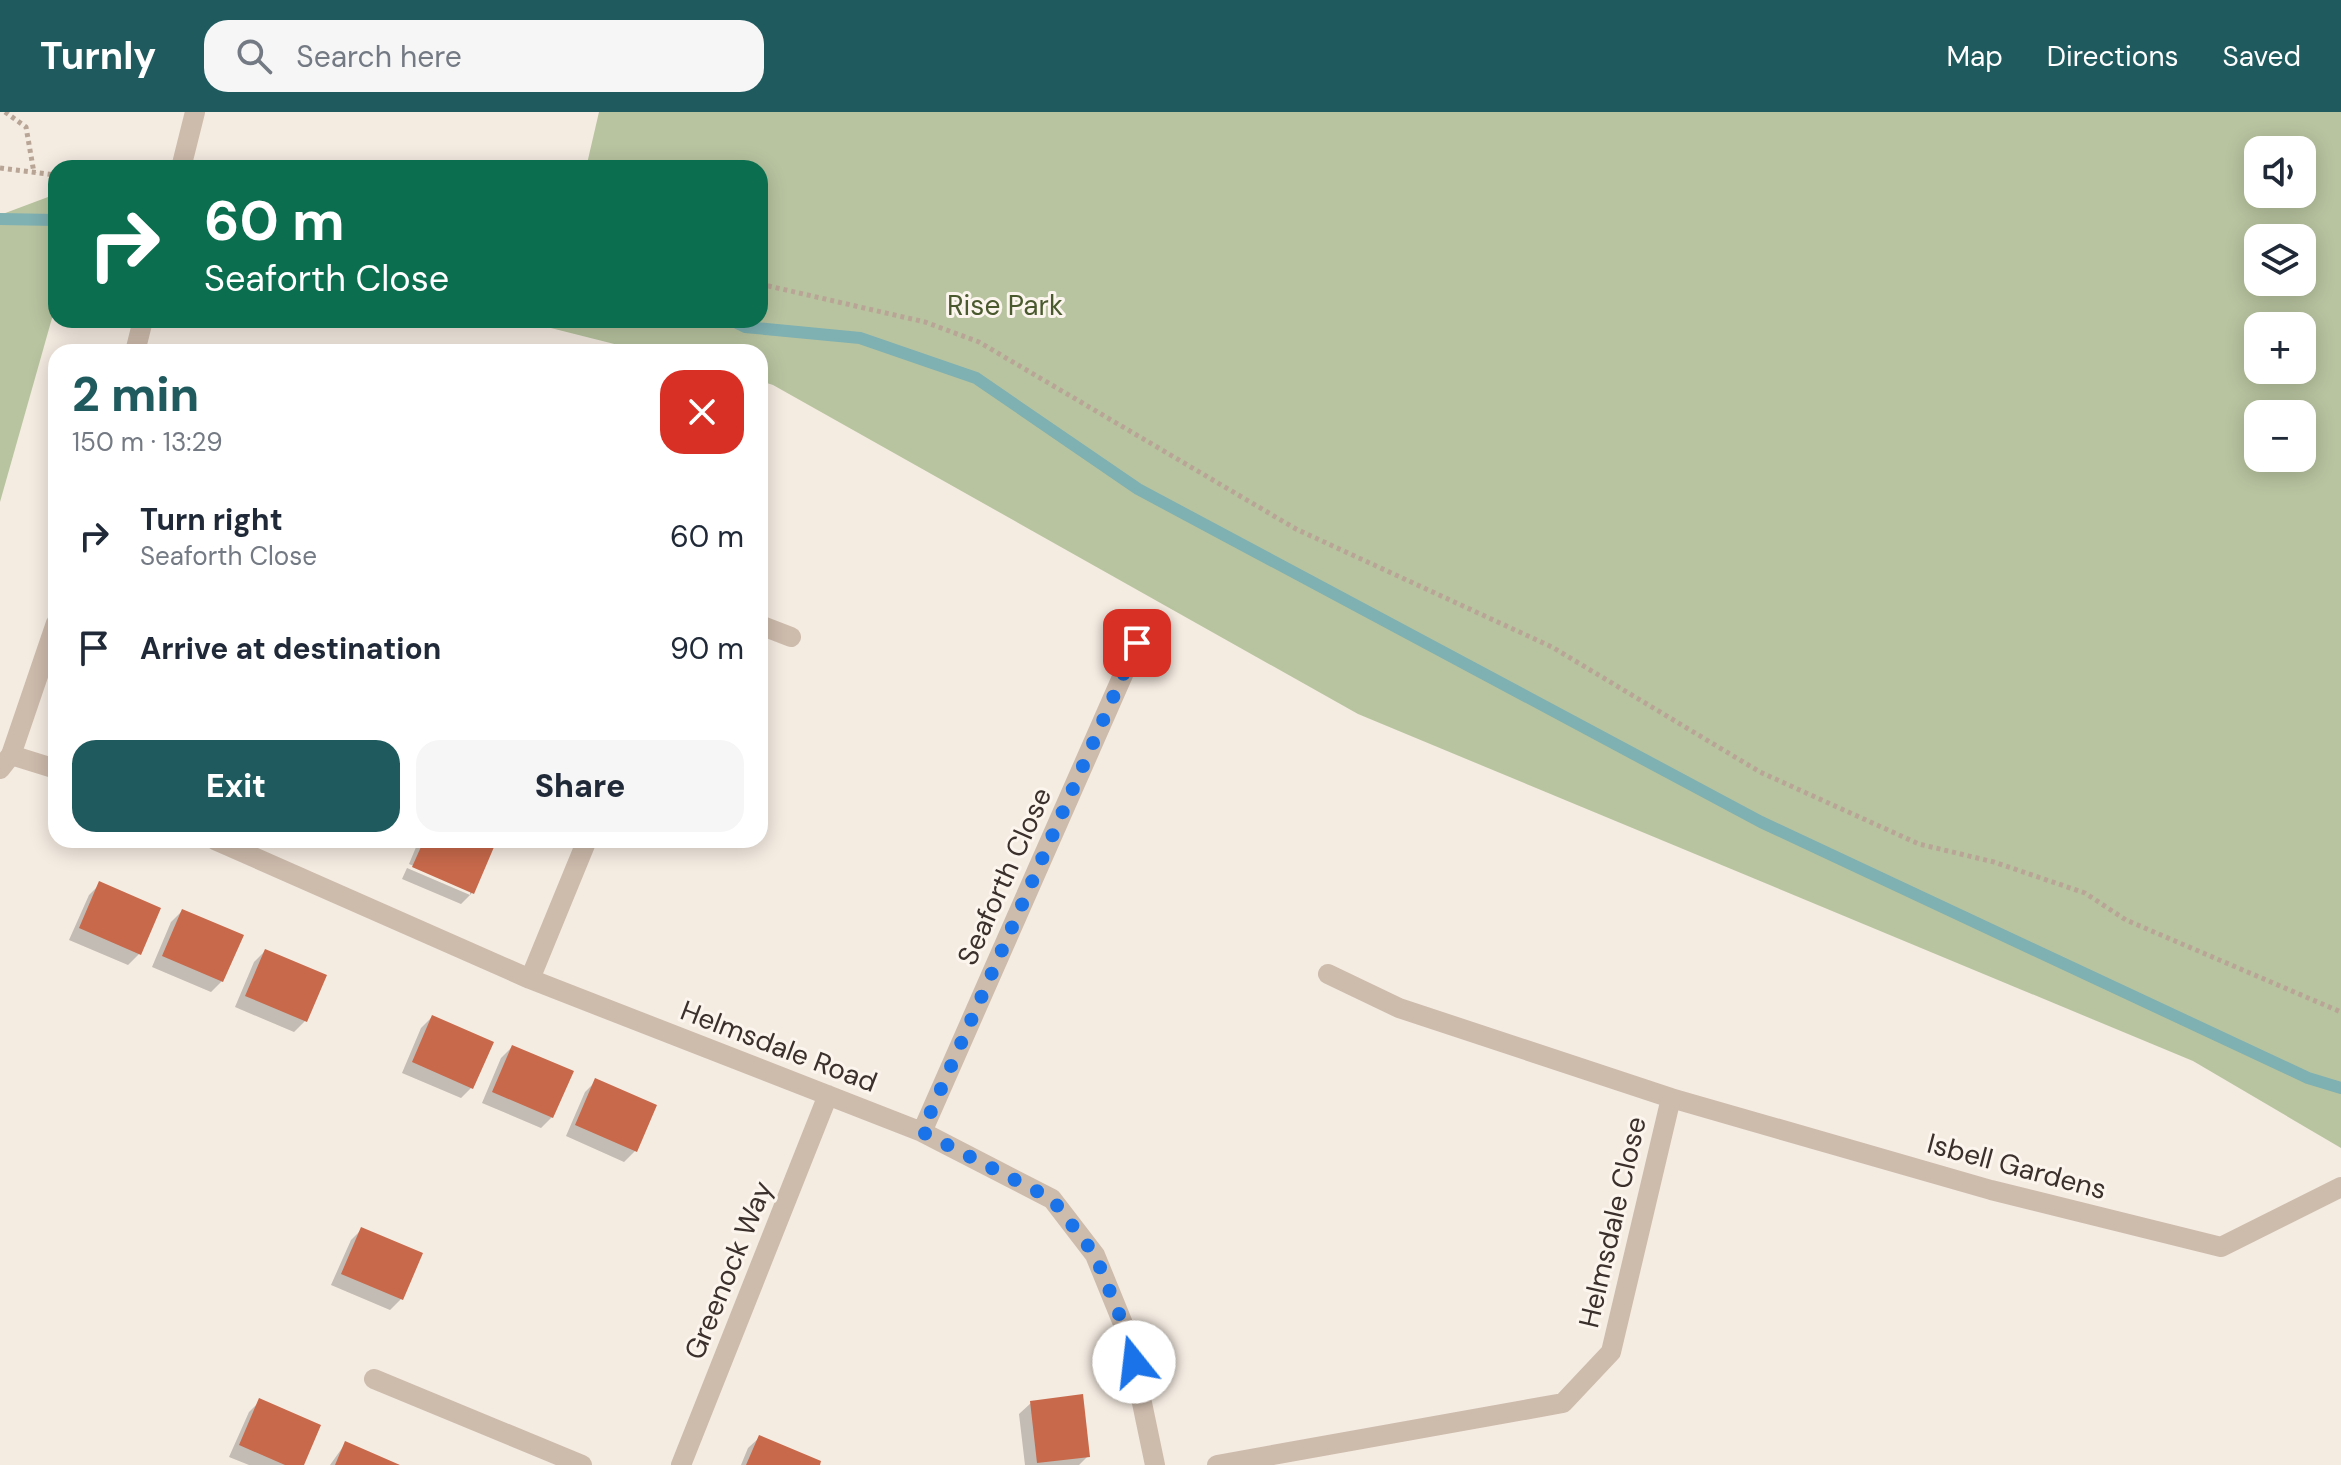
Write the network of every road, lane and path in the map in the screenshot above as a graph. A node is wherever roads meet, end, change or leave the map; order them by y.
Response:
1 (5, 112) edge
2 (195, 112) edge
3 (183, 160) edge
4 (0, 168) edge
5 (34, 173) junction
6 (48, 174) edge
7 (768, 286) edge
8 (768, 628) edge
9 (791, 637) dead end
10 (1137, 643) dead end
11 (48, 645) edge
12 (5, 762) edge
13 (48, 768) edge
14 (233, 848) edge
15 (584, 848) edge
16 (1328, 974) dead end
17 (530, 979) junction
18 (2341, 1012) edge
19 (828, 1095) junction
20 (1671, 1098) junction
21 (922, 1132) junction
22 (2341, 1187) edge
23 (374, 1379) dead end
24 (582, 1465) edge
25 (681, 1465) edge
26 (1155, 1465) edge
27 (1217, 1465) edge

1 - 5 path
2 - 3 street
4 - 5 path
5 - 6 path
7 - 18 path
8 - 9 street
10 - 21 street, Seaforth Close
11 - 12 street
12 - 13 street
14 - 17 street, Helmsdale Road
15 - 17 street
16 - 20 street, Helmsdale Close
17 - 19 street, Helmsdale Road
19 - 21 street, Helmsdale Road
19 - 25 street, Greenock Way
20 - 22 street, Isbell Gardens
20 - 27 street, Helmsdale Close
21 - 26 street, Helmsdale Road
23 - 24 street

